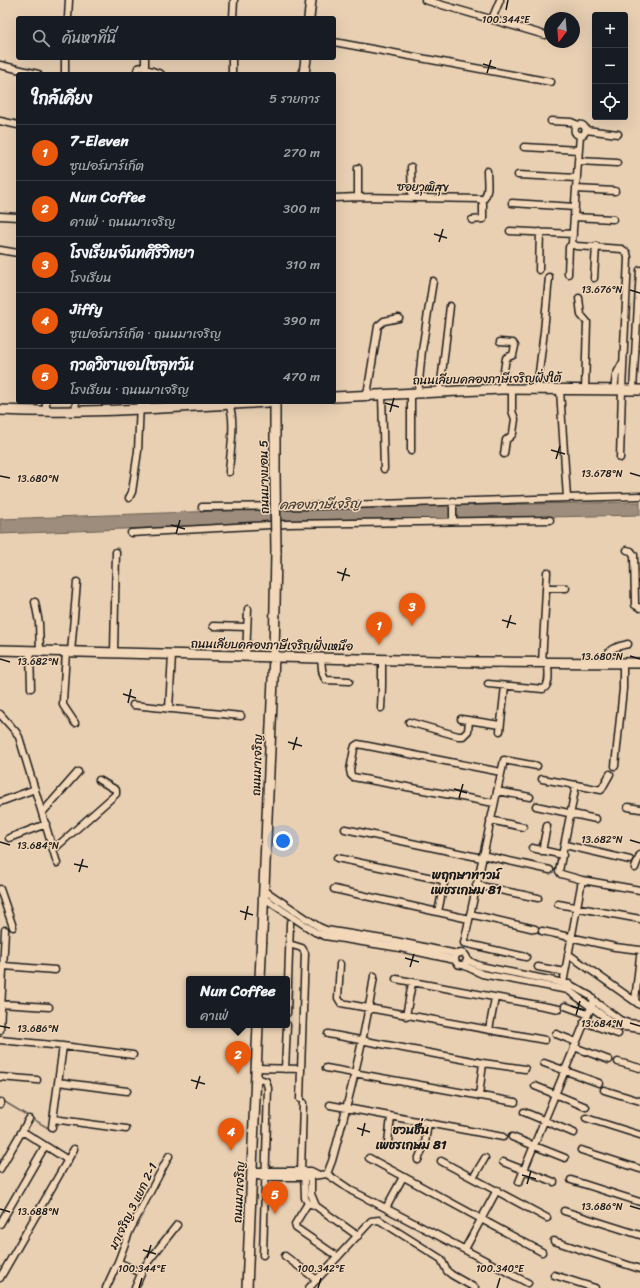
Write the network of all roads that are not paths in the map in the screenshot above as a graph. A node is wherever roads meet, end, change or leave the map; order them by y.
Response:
1 (69, 0) edge
2 (234, 0) edge
3 (311, 0) edge
4 (425, 0) edge
5 (500, 0) edge
6 (68, 16) edge
7 (233, 16) edge
8 (309, 16) edge
9 (492, 19) junction
10 (544, 35) edge
11 (336, 42) edge
12 (65, 60) edge
13 (145, 60) edge
14 (232, 60) edge
15 (306, 60) edge
16 (0, 64) edge
17 (145, 68) junction
18 (30, 72) edge
19 (64, 72) edge
20 (137, 72) edge
21 (156, 72) edge
22 (232, 72) edge
23 (304, 72) edge
24 (551, 82) dead end
25 (0, 121) edge
26 (551, 121) dead end
27 (16, 125) edge
28 (578, 125) junction
29 (586, 130) junction
30 (618, 134) dead end
31 (580, 135) junction
32 (524, 147) dead end
33 (579, 150) junction
34 (578, 161) junction
35 (616, 163) dead end
36 (411, 167) dead end
37 (358, 168) dead end
38 (487, 171) dead end
39 (518, 175) dead end
40 (577, 178) junction
41 (576, 189) junction
42 (615, 191) dead end
43 (358, 197) junction
44 (336, 198) edge
45 (412, 198) junction
46 (482, 201) junction
47 (512, 203) dead end
48 (575, 207) junction
49 (0, 216) edge
50 (16, 217) edge
51 (574, 217) junction
52 (613, 219) dead end
53 (472, 220) dead end
54 (510, 231) dead end
55 (540, 232) junction
56 (573, 234) junction
57 (573, 244) junction
58 (596, 246) junction
59 (0, 250) edge
60 (16, 253) edge
61 (539, 270) dead end
62 (640, 270) edge
63 (568, 274) dead end
64 (549, 277) dead end
65 (594, 278) dead end
66 (433, 280) dead end
67 (579, 298) dead end
68 (450, 306) dead end
69 (400, 318) dead end
70 (500, 342) dead end
71 (501, 389) junction
72 (512, 389) junction
73 (537, 389) junction
74 (560, 390) junction
75 (585, 390) junction
76 (618, 390) junction
77 (637, 390) edge
78 (440, 391) junction
79 (415, 392) junction
80 (382, 394) junction
81 (367, 395) junction
82 (336, 397) edge
83 (191, 404) edge
84 (209, 404) edge
85 (229, 404) joint
86 (274, 404) edge
87 (140, 406) edge
88 (46, 407) edge
89 (76, 407) edge
90 (0, 410) edge
91 (411, 451) dead end
92 (504, 454) dead end
93 (620, 458) dead end
94 (384, 469) dead end
95 (229, 472) dead end
96 (640, 496) edge
97 (129, 498) dead end
98 (567, 498) junction
99 (454, 503) junction
100 (202, 507) dead end
101 (453, 520) junction
102 (550, 520) dead end
103 (131, 533) dead end
104 (627, 550) dead end
105 (116, 552) dead end
106 (276, 552) joint
107 (547, 572) dead end
108 (77, 582) dead end
109 (546, 588) junction
110 (566, 588) dead end
111 (35, 602) dead end
112 (640, 608) edge
113 (248, 609) dead end
114 (213, 626) dead end
115 (247, 627) junction
116 (628, 644) dead end
117 (0, 650) edge
118 (30, 651) junction
119 (40, 651) junction
120 (69, 652) junction
121 (114, 653) junction
122 (172, 655) junction
123 (246, 656) junction
124 (274, 656) junction
125 (321, 658) junction
126 (382, 659) junction
127 (545, 663) junction
128 (606, 663) junction
129 (622, 663) junction
130 (640, 663) edge
131 (349, 681) dead end
132 (488, 684) dead end
133 (505, 686) junction
134 (31, 688) dead end
135 (133, 705) dead end
136 (381, 708) dead end
137 (169, 709) junction
138 (0, 714) edge
139 (241, 716) dead end
140 (461, 719) dead end
141 (469, 721) junction
142 (409, 722) dead end
143 (75, 723) dead end
144 (537, 766) dead end
145 (615, 766) dead end
146 (78, 772) dead end
147 (501, 772) junction
148 (610, 774) dead end
149 (542, 779) dead end
150 (100, 780) dead end
151 (576, 785) junction
152 (35, 789) junction
153 (497, 790) junction
154 (530, 797) dead end
155 (0, 802) edge
156 (494, 803) junction
157 (536, 806) dead end
158 (628, 806) dead end
159 (640, 809) edge
160 (571, 813) junction
161 (42, 814) junction
162 (596, 819) dead end
163 (490, 820) junction
164 (46, 824) junction
165 (547, 826) dead end
166 (523, 827) dead end
167 (345, 829) dead end
168 (9, 838) dead end
169 (565, 845) junction
170 (532, 848) dead end
171 (54, 849) junction
172 (542, 851) junction
173 (563, 855) junction
174 (640, 855) edge
175 (482, 857) junction
176 (337, 858) dead end
177 (630, 860) dead end
178 (57, 863) dead end
179 (635, 868) dead end
180 (550, 870) dead end
181 (582, 880) junction
182 (476, 885) junction
183 (334, 888) dead end
184 (0, 889) edge
185 (640, 890) edge
186 (264, 894) junction
187 (538, 898) dead end
188 (558, 904) dead end
189 (577, 907) junction
190 (438, 912) junction
191 (469, 916) junction
192 (640, 919) edge
193 (290, 923) dead end
194 (13, 927) dead end
195 (534, 929) dead end
196 (5, 930) dead end
197 (542, 931) dead end
198 (572, 938) junction
199 (464, 943) junction
200 (289, 944) junction
201 (640, 950) edge
202 (568, 954) junction
203 (459, 955) junction
204 (640, 956) edge
205 (526, 957) dead end
206 (465, 963) junction
207 (340, 964) dead end
208 (4, 966) junction
209 (538, 967) dead end
210 (55, 970) dead end
211 (565, 972) junction
212 (260, 976) edge
213 (288, 976) edge
214 (374, 976) dead end
215 (639, 978) edge
216 (396, 979) dead end
217 (412, 983) junction
218 (563, 986) junction
219 (495, 998) junction
220 (592, 1003) junction
221 (638, 1003) edge
222 (1, 1004) edge
223 (49, 1007) dead end
224 (369, 1008) junction
225 (587, 1014) junction
226 (406, 1016) junction
227 (584, 1022) junction
228 (640, 1024) edge
229 (258, 1028) edge
230 (287, 1028) edge
231 (640, 1029) edge
232 (0, 1030) edge
233 (489, 1030) junction
234 (328, 1034) dead end
235 (556, 1034) dead end
236 (618, 1034) dead end
237 (0, 1040) edge
238 (362, 1040) junction
239 (545, 1040) dead end
240 (575, 1045) junction
241 (63, 1046) junction
242 (133, 1055) dead end
243 (609, 1060) dead end
244 (483, 1062) junction
245 (618, 1062) dead end
246 (544, 1063) dead end
247 (256, 1068) junction
248 (285, 1068) junction
249 (326, 1068) dead end
250 (640, 1068) edge
251 (301, 1069) junction
252 (525, 1069) dead end
253 (564, 1071) junction
254 (355, 1074) junction
255 (0, 1077) edge
256 (256, 1078) junction
257 (37, 1080) dead end
258 (58, 1082) junction
259 (599, 1083) dead end
260 (534, 1086) dead end
261 (604, 1090) dead end
262 (127, 1091) dead end
263 (555, 1094) junction
264 (479, 1096) junction
265 (640, 1101) edge
266 (516, 1102) dead end
267 (330, 1105) dead end
268 (586, 1107) dead end
269 (346, 1108) junction
270 (524, 1112) dead end
271 (391, 1117) junction
272 (53, 1118) junction
273 (586, 1118) dead end
274 (29, 1119) dead end
275 (544, 1121) junction
276 (428, 1123) junction
277 (52, 1127) dead end
278 (126, 1129) dead end
279 (22, 1131) junction
280 (574, 1133) dead end
281 (640, 1135) edge
282 (503, 1137) dead end
283 (512, 1137) dead end
284 (388, 1142) dead end
285 (45, 1146) junction
286 (534, 1146) junction
287 (74, 1149) dead end
288 (581, 1150) dead end
289 (169, 1156) dead end
290 (369, 1158) dead end
291 (485, 1158) dead end
292 (565, 1158) dead end
293 (68, 1160) junction
294 (418, 1160) dead end
295 (441, 1161) dead end
296 (502, 1162) dead end
297 (0, 1169) edge
298 (640, 1169) edge
299 (524, 1170) junction
300 (251, 1173) junction
301 (265, 1174) junction
302 (308, 1174) junction
303 (327, 1174) junction
304 (403, 1177) junction
305 (473, 1178) junction
306 (571, 1180) dead end
307 (519, 1182) dead end
308 (554, 1182) dead end
309 (497, 1190) junction
310 (640, 1202) edge
311 (308, 1203) junction
312 (316, 1206) junction
313 (386, 1208) junction
314 (564, 1211) dead end
315 (546, 1218) dead end
316 (482, 1219) junction
317 (0, 1224) edge
318 (177, 1225) dead end
319 (249, 1233) junction
320 (263, 1234) junction
321 (640, 1235) edge
322 (358, 1236) junction
323 (554, 1242) dead end
324 (465, 1249) junction
325 (542, 1252) dead end
326 (263, 1255) dead end
327 (285, 1256) dead end
328 (338, 1257) junction
329 (118, 1262) junction
330 (640, 1269) edge
331 (141, 1273) junction
332 (554, 1275) dead end
333 (0, 1278) edge
334 (317, 1280) junction
335 (528, 1283) dead end
336 (106, 1288) edge
337 (135, 1288) edge
338 (247, 1288) edge
339 (309, 1288) edge
340 (475, 1288) edge
341 (595, 1288) edge

1 - 6 street
2 - 7 street
3 - 8 main road
4 - 9 street
5 - 9 street
9 - 10 street
11 - 24 street
12 - 19 street
13 - 17 street
14 - 22 street
15 - 23 main road
16 - 18 street
17 - 20 street
17 - 21 street
25 - 27 street
26 - 28 street
28 - 29 street
28 - 31 street
29 - 30 street
29 - 31 street
31 - 33 street
32 - 33 street
33 - 34 street
34 - 35 street
34 - 40 street
36 - 45 street
37 - 43 street
38 - 46 street
39 - 40 street
40 - 41 street
41 - 42 street
41 - 48 street
43 - 44 street, ซอยวุฒิสุข
43 - 45 street, ซอยวุฒิสุข
45 - 46 street, ซอยวุฒิสุข
46 - 53 street
47 - 48 street
48 - 51 street
49 - 50 street
51 - 52 street
51 - 56 street
54 - 55 street
55 - 56 street
55 - 61 street
56 - 57 street
57 - 58 street
57 - 63 street
58 - 65 street
58 - 76 street
59 - 60 street
62 - 77 street
64 - 73 street
66 - 79 street
67 - 75 street
68 - 78 street
69 - 81 street
70 - 71 street
71 - 72 main road, ถนนเลียบคลองภาษีเจริญฝั่งใต้
71 - 78 main road, ถนนเลียบคลองภาษีเจริญฝั่งใต้
72 - 73 main road, ถนนเลียบคลองภาษีเจริญฝั่งใต้
72 - 92 street
73 - 74 main road, ถนนเลียบคลองภาษีเจริญฝั่งใต้
74 - 75 main road, ถนนเลียบคลองภาษีเจริญฝั่งใต้
74 - 98 street
75 - 76 main road, ถนนเลียบคลองภาษีเจริญฝั่งใต้
76 - 77 main road, ถนนเลียบคลองภาษีเจริญฝั่งใต้
76 - 93 street
78 - 79 main road, ถนนเลียบคลองภาษีเจริญฝั่งใต้
79 - 80 main road, ถนนเลียบคลองภาษีเจริญฝั่งใต้
79 - 91 street
80 - 81 main road, ถนนเลียบคลองภาษีเจริญฝั่งใต้
80 - 94 street
81 - 82 main road, ถนนเลียบคลองภาษีเจริญฝั่งใต้
83 - 84 main road
83 - 87 main road
84 - 85 main road
85 - 95 street
86 - 106 main road, ถนนบางบอน 5, bridge
87 - 89 main road
87 - 97 street
88 - 89 main road
88 - 90 main road
96 - 98 street
98 - 99 street
99 - 100 street
99 - 101 street
101 - 102 street
101 - 103 street
104 - 112 street
105 - 121 street
106 - 124 main road, ถนนมาเจริญ
107 - 109 street
108 - 120 street
109 - 110 street
109 - 127 street
111 - 119 street
113 - 115 street
114 - 115 street
115 - 123 street
116 - 128 street
117 - 118 main road, ถนนเลียบคลองภาษีเจริญฝั่งเหนือ
118 - 119 main road, ถนนเลียบคลองภาษีเจริญฝั่งเหนือ
118 - 134 street
119 - 120 main road, ถนนเลียบคลองภาษีเจริญฝั่งเหนือ
120 - 121 main road, ถนนเลียบคลองภาษีเจริญฝั่งเหนือ
120 - 143 street
121 - 122 main road, ถนนเลียบคลองภาษีเจริญฝั่งเหนือ
122 - 123 main road, ถนนเลียบคลองภาษีเจริญฝั่งเหนือ
122 - 137 street
123 - 124 main road, ถนนเลียบคลองภาษีเจริญฝั่งเหนือ
124 - 125 main road, ถนนเลียบคลองภาษีเจริญฝั่งเหนือ
124 - 186 main road, ถนนมาเจริญ
125 - 126 main road, ถนนเลียบคลองภาษีเจริญฝั่งเหนือ
125 - 131 street
126 - 127 main road, ถนนเลียบคลองภาษีเจริญฝั่งเหนือ
126 - 136 street
127 - 128 main road, ถนนเลียบคลองภาษีเจริญฝั่งเหนือ
127 - 133 street
128 - 129 main road, ถนนเลียบคลองภาษีเจริญฝั่งเหนือ
129 - 130 main road, ถนนเลียบคลองภาษีเจริญฝั่งเหนือ
129 - 145 street
132 - 133 street
133 - 141 street
135 - 137 street
137 - 139 street
138 - 152 street
140 - 141 street
141 - 142 street
144 - 147 street
146 - 161 street
147 - 153 street
147 - 156 street
148 - 151 street
149 - 151 street
150 - 171 street
151 - 160 street
152 - 155 street
152 - 161 street
153 - 154 street
153 - 156 street
156 - 163 street
157 - 160 street
158 - 159 street
160 - 162 street
160 - 169 street
161 - 164 street
163 - 166 street
163 - 175 street
164 - 168 street
164 - 171 street
165 - 172 street
167 - 175 street
169 - 173 street
169 - 177 street
170 - 172 street
171 - 178 street
172 - 173 street
173 - 181 street
174 - 179 street
175 - 180 street
175 - 182 street
176 - 190 street
181 - 185 street
181 - 189 street
182 - 187 street
182 - 191 street
183 - 190 street
184 - 194 street
186 - 203 street
186 - 212 main road, ถนนมาเจริญ
188 - 189 street
189 - 192 street
189 - 198 street
190 - 191 street
191 - 195 street
191 - 199 street
193 - 200 street
196 - 208 street
197 - 198 street
198 - 201 street
198 - 202 street
199 - 203 street
199 - 205 street
200 - 213 street
200 - 251 street
202 - 211 street
202 - 221 street
203 - 206 street
203 - 206 street
204 - 215 street
206 - 218 street
207 - 224 street
208 - 210 street
208 - 222 street
209 - 211 street
211 - 218 street
214 - 224 street
215 - 221 street
216 - 217 street
217 - 219 street
217 - 226 street
218 - 220 street
219 - 225 street
219 - 233 street
220 - 225 street
220 - 228 street
220 - 231 street
222 - 223 street
222 - 232 street
224 - 226 street
224 - 238 street
225 - 227 street
226 - 233 street
227 - 236 street
227 - 240 street
229 - 247 main road, ถนนมาเจริญ
230 - 248 street
233 - 239 street
234 - 238 street
235 - 240 street
237 - 241 street
238 - 244 street
238 - 254 street
240 - 243 street
240 - 253 street
241 - 242 street
241 - 258 street
244 - 252 street
244 - 264 street
245 - 250 street
246 - 253 street
247 - 248 street
247 - 256 main road, ถนนมาเจริญ
248 - 251 street
249 - 254 street
251 - 302 street
253 - 259 street
253 - 263 street
254 - 264 street
254 - 269 street
255 - 257 street
256 - 300 main road, ถนนมาเจริญ
256 - 301 street
258 - 262 street
258 - 272 street
260 - 263 street
261 - 265 street
263 - 268 street
263 - 275 street
264 - 266 street
267 - 269 street
269 - 271 street
269 - 303 street
270 - 275 street
271 - 276 street
271 - 284 street
272 - 277 street
272 - 278 street
273 - 281 street
274 - 279 street
275 - 280 street
275 - 286 street
276 - 282 street
276 - 294 street
279 - 285 street
279 - 297 street
283 - 286 street
285 - 293 street
285 - 317 street
286 - 292 street
286 - 299 street
287 - 293 street
288 - 298 street
289 - 329 street, มาเจริญ 3 แยก 2-1
290 - 304 street
291 - 305 street
293 - 333 street
295 - 305 street
296 - 299 street
299 - 307 street
299 - 308 street
300 - 301 street
300 - 319 main road, ถนนมาเจริญ
301 - 302 street
301 - 320 street
302 - 303 street
302 - 311 street
302 - 312 street
303 - 313 street
304 - 313 street
304 - 316 street
305 - 309 street
306 - 310 street
309 - 315 street
309 - 316 street
311 - 312 street
311 - 328 street
312 - 322 street
313 - 324 street
314 - 321 street
316 - 324 street
316 - 325 street
318 - 331 street
319 - 320 street
319 - 338 main road, ถนนมาเจริญ
320 - 326 street
322 - 328 street
322 - 340 street
323 - 330 street
324 - 335 street
327 - 334 street
328 - 334 street
329 - 331 street
329 - 336 street, มาเจริญ 3 แยก 2-1
331 - 337 street
332 - 341 street
334 - 339 street

